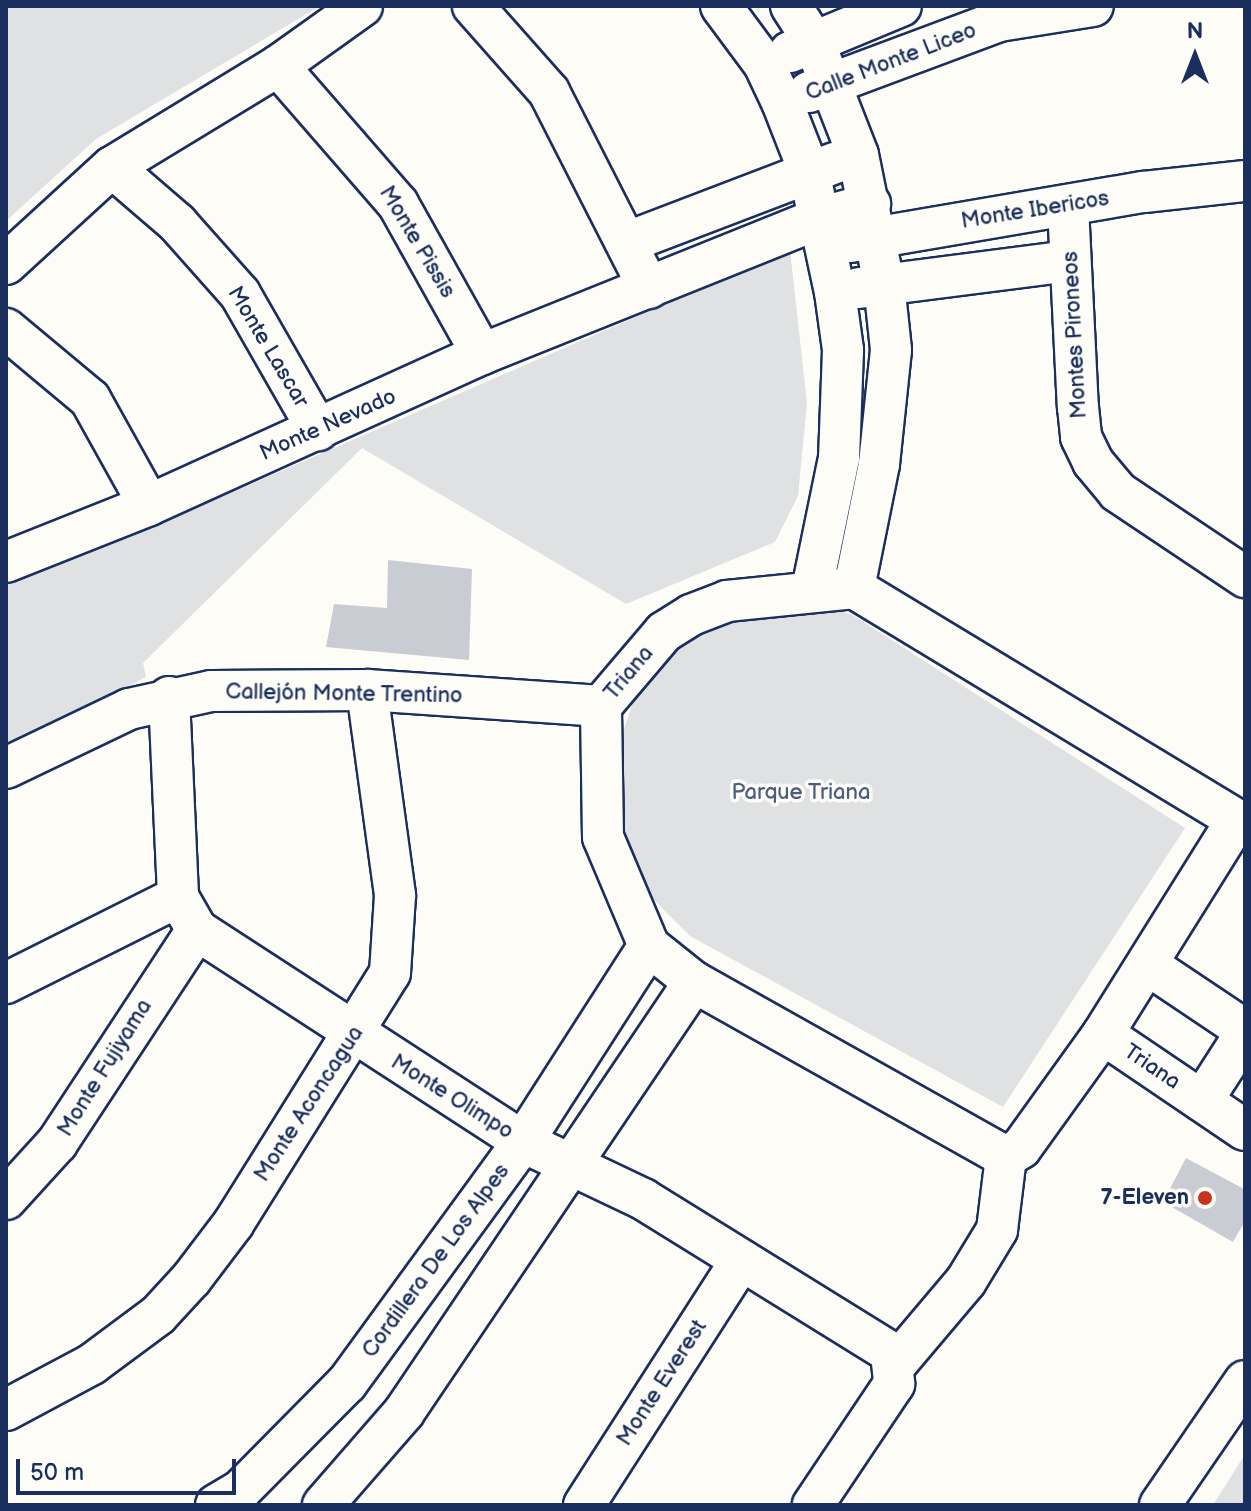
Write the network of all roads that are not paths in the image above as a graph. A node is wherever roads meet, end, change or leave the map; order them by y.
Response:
1 (362, 6) edge
2 (473, 6) edge
3 (721, 6) edge
4 (791, 6) edge
5 (901, 6) edge
6 (1093, 6) edge
7 (995, 13) edge
8 (814, 42) junction
9 (764, 64) junction
10 (278, 66) junction
11 (832, 84) junction
12 (782, 102) junction
13 (858, 155) junction
14 (112, 167) junction
15 (809, 171) junction
16 (1245, 181) edge
17 (1068, 206) junction
18 (873, 220) junction
19 (824, 232) junction
20 (628, 242) junction
21 (1070, 261) junction
22 (6, 264) edge
23 (884, 284) junction
24 (649, 288) junction
25 (835, 292) junction
26 (13, 344) edge
27 (482, 354) junction
28 (318, 430) junction
29 (149, 505) junction
30 (6, 562) edge
31 (1245, 577) edge
32 (854, 588) junction
33 (812, 589) junction
34 (367, 690) junction
35 (169, 697) junction
36 (601, 706) junction
37 (6, 768) edge
38 (1240, 823) edge
39 (188, 913) junction
40 (649, 946) junction
41 (1148, 965) junction
42 (694, 982) junction
43 (6, 983) edge
44 (1245, 1032) edge
45 (1103, 1034) junction
46 (354, 1036) junction
47 (1202, 1101) junction
48 (1245, 1130) edge
49 (523, 1142) junction
50 (1006, 1157) junction
51 (572, 1164) junction
52 (6, 1199) edge
53 (741, 1260) junction
54 (894, 1374) junction
55 (1245, 1381) edge
56 (6, 1410) edge
57 (216, 1505) edge
58 (323, 1505) edge
59 (584, 1505) edge
60 (813, 1505) edge
61 (1160, 1505) edge

1 - 10 street
2 - 20 street
3 - 9 street
4 - 8 street
5 - 8 street, Calle Monte Liceo
6 - 7 street, Calle Monte Liceo
7 - 11 street, Calle Monte Liceo
8 - 9 street, Calle Monte Liceo
8 - 11 street
9 - 12 street
10 - 14 street
10 - 27 street, Monte Pissis
11 - 12 street, Calle Monte Liceo
11 - 13 street
12 - 15 street
13 - 15 street
13 - 18 street
14 - 22 street
14 - 28 street, Monte Lascar
15 - 19 street
15 - 20 street
16 - 17 street, Monte Ibericos
17 - 18 street, Monte Ibericos
17 - 21 street, Montes Pironeos
18 - 19 street, Monte Ibericos
18 - 23 street
19 - 24 street, Monte Nevado
19 - 25 street
20 - 24 street
21 - 23 street
21 - 31 street, Montes Pironeos
23 - 25 street
23 - 32 street
24 - 27 street, Monte Nevado
25 - 33 street
26 - 29 street
27 - 28 street, Monte Nevado
28 - 29 street, Monte Nevado
29 - 30 street, Monte Nevado
32 - 33 street, Triana
32 - 38 street, Triana
33 - 36 street, Triana
34 - 35 street, Callejón Monte Trentino
34 - 36 street, Callejón Monte Trentino
34 - 46 street, Monte Aconcagua
35 - 37 street, Callejón Monte Trentino
35 - 39 street
36 - 40 street, Triana
38 - 41 street, Triana
39 - 43 street
39 - 46 street, Monte Olimpo
39 - 52 street, Monte Fujiyama
40 - 42 street, Triana
40 - 49 street, Cordillera De Los Alpes
41 - 44 street, Triana
41 - 45 street, Triana
42 - 50 street, Triana
42 - 51 street
44 - 47 street, Triana
45 - 47 street, Triana
45 - 50 street, Triana
46 - 49 street, Monte Olimpo
46 - 56 street, Monte Aconcagua
47 - 48 street, Triana
49 - 51 street, Monte Olimpo
49 - 57 street, Cordillera De Los Alpes
50 - 54 street
51 - 53 street, Monte Olimpo
51 - 58 street
53 - 54 street, Monte Olimpo
53 - 59 street, Monte Everest
54 - 60 street
55 - 61 street

